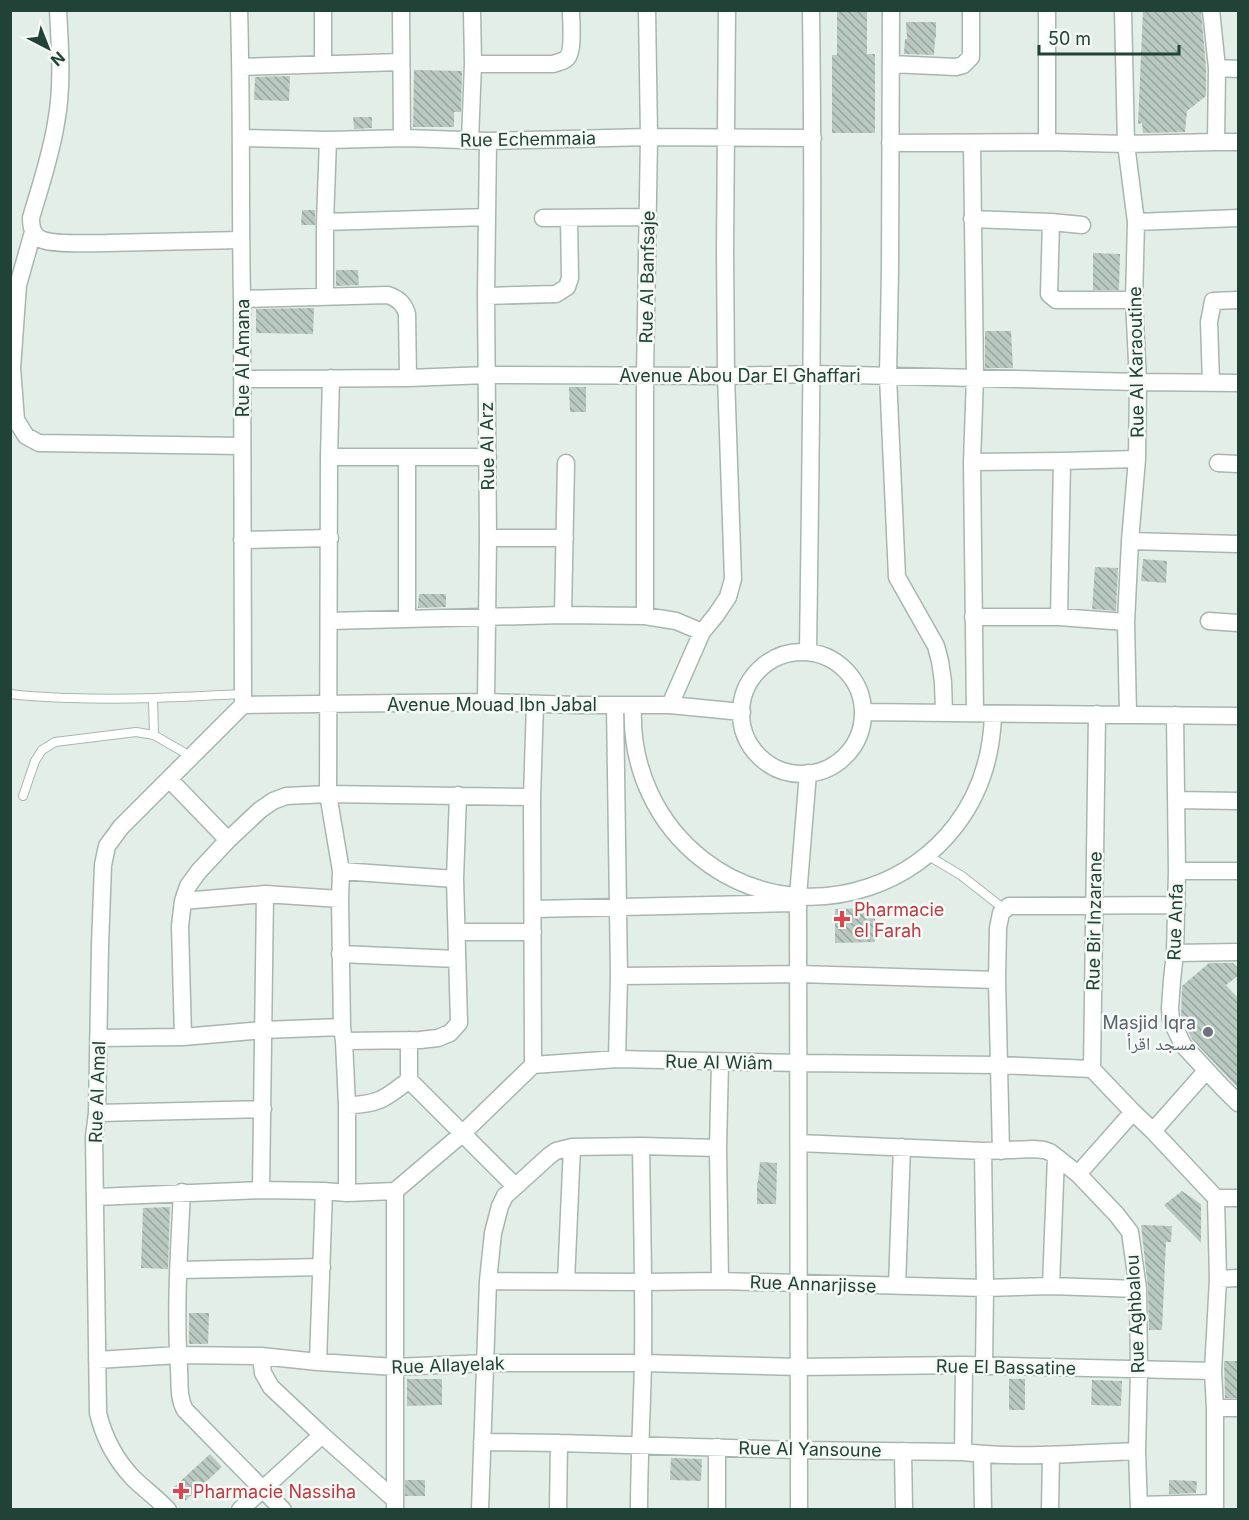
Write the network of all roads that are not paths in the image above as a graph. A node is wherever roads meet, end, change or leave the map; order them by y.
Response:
1 (58, 10) edge
2 (239, 10) edge
3 (323, 10) edge
4 (401, 10) edge
5 (472, 10) edge
6 (571, 10) edge
7 (647, 10) edge
8 (727, 10) edge
9 (811, 10) edge
10 (891, 10) edge
11 (971, 10) edge
12 (1047, 10) edge
13 (1123, 10) edge
14 (1211, 11) edge
15 (401, 62) junction
16 (323, 64) junction
17 (473, 64) junction
18 (891, 64) junction
19 (241, 67) junction
20 (1217, 69) junction
21 (1239, 69) edge
22 (649, 137) junction
23 (726, 137) junction
24 (242, 138) junction
25 (402, 138) junction
26 (813, 138) junction
27 (328, 140) junction
28 (470, 140) junction
29 (489, 141) junction
30 (1047, 142) junction
31 (1216, 142) junction
32 (1239, 142) edge
33 (890, 143) junction
34 (972, 143) junction
35 (1126, 144) junction
36 (487, 217) junction
37 (648, 217) junction
38 (543, 218) dead end
39 (569, 218) junction
40 (1239, 218) edge
41 (972, 219) junction
42 (325, 222) junction
43 (1051, 222) junction
44 (1136, 222) junction
45 (1082, 225) dead end
46 (33, 232) junction
47 (241, 240) junction
48 (486, 296) junction
49 (325, 297) junction
50 (242, 299) junction
51 (1134, 300) junction
52 (1239, 300) edge
53 (812, 374) junction
54 (486, 375) junction
55 (645, 375) junction
56 (726, 376) junction
57 (888, 376) junction
58 (331, 378) junction
59 (408, 378) junction
60 (975, 378) junction
61 (242, 379) junction
62 (1138, 382) junction
63 (1211, 382) junction
64 (1239, 382) edge
65 (242, 446) junction
66 (329, 457) junction
67 (407, 457) junction
68 (488, 457) junction
69 (1137, 459) junction
70 (1062, 461) junction
71 (972, 462) junction
72 (566, 463) dead end
73 (1218, 463) dead end
74 (1239, 464) edge
75 (330, 538) junction
76 (488, 538) junction
77 (565, 538) junction
78 (242, 540) junction
79 (1130, 541) junction
80 (1239, 544) edge
81 (563, 615) junction
82 (487, 616) junction
83 (645, 616) junction
84 (973, 617) junction
85 (1059, 617) junction
86 (407, 619) junction
87 (329, 621) junction
88 (1209, 621) dead end
89 (1126, 622) junction
90 (1239, 623) edge
91 (702, 632) junction
92 (808, 652) junction
93 (10, 694) edge
94 (153, 699) junction
95 (243, 700) junction
96 (486, 702) junction
97 (329, 704) junction
98 (535, 704) junction
99 (615, 705) junction
100 (633, 705) junction
101 (670, 705) junction
102 (742, 712) junction
103 (863, 712) junction
104 (944, 713) junction
105 (975, 713) junction
106 (993, 714) junction
107 (1097, 714) junction
108 (1128, 715) junction
109 (1175, 715) junction
110 (1239, 716) edge
111 (154, 735) junction
112 (193, 757) junction
113 (808, 773) junction
114 (169, 779) junction
115 (328, 794) junction
116 (458, 795) junction
117 (23, 796) dead end
118 (532, 797) junction
119 (1176, 800) junction
120 (1239, 801) edge
121 (228, 840) junction
122 (927, 855) junction
123 (341, 871) junction
124 (1177, 871) junction
125 (1239, 871) edge
126 (455, 879) junction
127 (265, 894) junction
128 (340, 899) junction
129 (798, 900) junction
130 (183, 901) junction
131 (1095, 904) junction
132 (1177, 904) junction
133 (618, 907) junction
134 (534, 909) junction
135 (1004, 909) junction
136 (457, 932) junction
137 (533, 932) junction
138 (1239, 952) edge
139 (340, 954) junction
140 (1175, 954) junction
141 (457, 959) junction
142 (799, 974) junction
143 (619, 976) junction
144 (997, 980) junction
145 (263, 1030) junction
146 (343, 1034) junction
147 (183, 1037) junction
148 (98, 1038) junction
149 (409, 1040) junction
150 (617, 1059) junction
151 (720, 1062) junction
152 (799, 1064) junction
153 (533, 1065) junction
154 (1000, 1065) junction
155 (1092, 1068) junction
156 (1206, 1071) junction
157 (409, 1080) junction
158 (1239, 1103) edge
159 (347, 1105) junction
160 (263, 1109) junction
161 (1133, 1112) junction
162 (97, 1113) junction
163 (1153, 1131) junction
164 (462, 1134) junction
165 (799, 1143) junction
166 (641, 1146) junction
167 (572, 1147) junction
168 (902, 1147) junction
169 (718, 1148) junction
170 (983, 1151) junction
171 (1001, 1151) junction
172 (1056, 1157) junction
173 (1078, 1174) junction
174 (515, 1186) junction
175 (261, 1190) junction
176 (324, 1191) junction
177 (395, 1191) junction
178 (183, 1192) junction
179 (347, 1193) junction
180 (96, 1197) junction
181 (1216, 1198) junction
182 (1239, 1198) edge
183 (322, 1268) junction
184 (178, 1270) junction
185 (1239, 1278) edge
186 (1218, 1279) junction
187 (488, 1281) junction
188 (720, 1281) junction
189 (566, 1282) junction
190 (644, 1282) junction
191 (799, 1284) junction
192 (897, 1286) junction
193 (1051, 1286) junction
194 (985, 1288) junction
195 (1138, 1289) junction
196 (178, 1355) junction
197 (261, 1356) junction
198 (97, 1360) junction
199 (318, 1362) junction
200 (486, 1363) junction
201 (643, 1363) junction
202 (964, 1365) junction
203 (984, 1366) junction
204 (395, 1367) junction
205 (799, 1367) junction
206 (1139, 1370) junction
207 (1213, 1371) junction
208 (1215, 1408) junction
209 (1239, 1408) edge
210 (322, 1435) junction
211 (482, 1442) junction
212 (559, 1443) junction
213 (639, 1445) junction
214 (717, 1447) junction
215 (799, 1450) junction
216 (903, 1451) junction
217 (1137, 1451) junction
218 (963, 1452) junction
219 (982, 1454) junction
220 (1051, 1455) junction
221 (262, 1488) junction
222 (395, 1505) edge
223 (1215, 1506) edge
224 (1139, 1507) edge
225 (168, 1509) edge
226 (240, 1509) edge
227 (283, 1509) edge
228 (480, 1509) edge
229 (558, 1509) edge
230 (639, 1509) edge
231 (717, 1509) edge
232 (799, 1509) edge
233 (904, 1509) edge
234 (983, 1509) edge
235 (1050, 1509) edge

1 - 46 street
2 - 19 street, Rue Al Amana
3 - 16 street
4 - 15 street
5 - 17 street
6 - 17 street
7 - 22 street, Rue Al Banfsaje
8 - 23 street
9 - 26 street
10 - 18 street
11 - 18 street
12 - 30 street
13 - 35 street, Rue Al Karaoutine
14 - 20 street
15 - 16 street
15 - 25 street
16 - 19 street
17 - 28 street
18 - 33 street
19 - 24 street, Rue Al Amana
20 - 21 street
20 - 31 street
22 - 23 street, Rue Echemmaia
22 - 29 street, Rue Echemmaia
22 - 37 street, Rue Al Banfsaje
23 - 26 street, Rue Echemmaia
23 - 56 street
24 - 27 street, Rue Echemmaia
24 - 47 street, Rue Al Amana
25 - 27 street, Rue Echemmaia
25 - 28 street, Rue Echemmaia
26 - 53 street
27 - 42 street
28 - 29 street, Rue Echemmaia
29 - 36 street, Rue Al Arz
30 - 34 street
30 - 35 street
31 - 32 street
31 - 35 street
33 - 34 street
33 - 57 street
34 - 41 street
35 - 44 street, Rue Al Karaoutine
36 - 42 street
36 - 48 street, Rue Al Arz
37 - 39 street
37 - 55 street, Rue Al Banfsaje
38 - 39 street
39 - 48 street
40 - 44 street
41 - 43 street
41 - 60 street
42 - 49 street
43 - 45 street
43 - 51 street
44 - 51 street, Rue Al Karaoutine
46 - 47 street
46 - 65 street
47 - 50 street, Rue Al Amana
48 - 54 street, Rue Al Arz
49 - 50 street
49 - 59 street
50 - 61 street, Rue Al Amana
51 - 62 street, Rue Al Karaoutine
52 - 63 street
53 - 56 street, Avenue Abou Dar El Ghaffari
53 - 57 street, Avenue Abou Dar El Ghaffari
53 - 92 street
54 - 55 street, Avenue Abou Dar El Ghaffari
54 - 59 street, Avenue Abou Dar El Ghaffari
54 - 68 street, Rue Al Arz
55 - 56 street, Avenue Abou Dar El Ghaffari
55 - 83 street, Rue Al Banfsaje
56 - 91 street
57 - 60 street, Avenue Abou Dar El Ghaffari
57 - 104 street
58 - 59 street, Avenue Abou Dar El Ghaffari
58 - 61 street, Avenue Abou Dar El Ghaffari
58 - 66 street
60 - 62 street, Avenue Abou Dar El Ghaffari
60 - 71 street
61 - 65 street, Rue Al Amana
62 - 63 street, Avenue Abou Dar El Ghaffari
62 - 69 street, Rue Al Karaoutine
63 - 64 street, Avenue Abou Dar El Ghaffari
65 - 78 street, Rue Al Amana
66 - 67 street
66 - 75 street
67 - 68 street
67 - 86 street
68 - 76 street, Rue Al Arz
69 - 70 street
69 - 79 street, Rue Al Karaoutine
70 - 71 street
70 - 85 street
71 - 84 street
72 - 77 street
73 - 74 street
75 - 78 street
75 - 87 street
76 - 77 street
76 - 82 street, Rue Al Arz
77 - 81 street
78 - 95 street, Rue Al Amana
79 - 80 street
79 - 89 street, Rue Al Karaoutine
81 - 82 street
81 - 83 street
82 - 86 street
82 - 96 street, Rue Al Arz
83 - 91 street
84 - 85 street
84 - 105 street
85 - 89 street
86 - 87 street
87 - 97 street
88 - 90 street
89 - 108 street, Rue Al Karaoutine
91 - 101 street
92 - 102 street
92 - 103 street
93 - 94 lane
94 - 95 lane
94 - 111 lane
95 - 97 street, Avenue Mouad Ibn Jabal
95 - 112 street, Rue Al Amal
96 - 97 street, Avenue Mouad Ibn Jabal
96 - 98 street, Avenue Mouad Ibn Jabal
97 - 115 street
98 - 99 street, Avenue Mouad Ibn Jabal
98 - 118 street
99 - 100 street, Avenue Mouad Ibn Jabal
99 - 133 street
100 - 101 street, Avenue Mouad Ibn Jabal
100 - 129 street
101 - 102 street, Avenue Mouad Ibn Jabal
102 - 113 street
103 - 104 street
103 - 113 street
104 - 105 street
105 - 106 street
106 - 107 street
106 - 122 street
107 - 108 street
107 - 131 street, Rue Bir Inzarane
108 - 109 street
109 - 110 street
109 - 119 street, Rue Anfa
111 - 112 lane
111 - 117 lane
112 - 114 street, Rue Al Amal
113 - 129 street
114 - 121 street
114 - 148 street, Rue Al Amal
115 - 116 street
115 - 121 street
115 - 123 street
116 - 118 street
116 - 126 street
118 - 134 street
119 - 120 street
119 - 124 street, Rue Anfa
121 - 130 street
122 - 129 street
122 - 135 lane
123 - 126 street
123 - 128 street
124 - 125 street
124 - 132 street, Rue Anfa
126 - 136 street
127 - 128 street
127 - 130 street
127 - 145 street
128 - 139 street
129 - 133 street
129 - 142 street
130 - 147 street
131 - 132 street
131 - 135 street
131 - 155 street, Rue Bir Inzarane
132 - 140 street, Rue Anfa
133 - 134 street
133 - 143 street
134 - 137 street
135 - 144 street
136 - 137 street
136 - 141 street
137 - 153 street
138 - 140 street
139 - 141 street
139 - 146 street
140 - 156 street, Rue Anfa
141 - 149 street
142 - 143 street
142 - 144 street
142 - 152 street
143 - 150 street
144 - 154 street
145 - 146 street
145 - 147 street
145 - 160 street
146 - 149 street
146 - 159 street
147 - 148 street
148 - 162 street, Rue Al Amal
149 - 157 street
150 - 151 street, Rue Al Wiâm
150 - 153 street, Rue Al Wiâm
151 - 152 street, Rue Al Wiâm
151 - 169 street
152 - 154 street, Rue Al Wiâm
152 - 165 street
153 - 164 street
154 - 155 street, Rue Al Wiâm
154 - 171 street
155 - 161 street
156 - 158 street, Rue Anfa
156 - 163 street
157 - 159 street
157 - 164 street
159 - 179 street
160 - 162 street
160 - 175 street
161 - 163 street
161 - 173 street
162 - 180 street, Rue Al Amal
163 - 181 street
164 - 174 street
164 - 177 street
165 - 168 street, Rue Aghbalou
165 - 191 street
166 - 167 street
166 - 169 street
166 - 190 street
167 - 174 street
167 - 189 street
168 - 170 street, Rue Aghbalou
168 - 192 street
169 - 188 street
170 - 171 street, Rue Aghbalou
170 - 194 street
171 - 172 street, Rue Aghbalou
172 - 173 street, Rue Aghbalou
172 - 193 street
173 - 195 street, Rue Aghbalou
174 - 187 street
175 - 176 street
175 - 178 street
176 - 179 street
176 - 183 street
177 - 179 street
177 - 204 street
178 - 180 street
178 - 184 street
180 - 198 street, Rue Al Amal
181 - 182 street
181 - 186 street
183 - 184 street
183 - 199 street
184 - 196 street
185 - 186 street
186 - 207 street
187 - 189 street, Rue Annarjisse
187 - 200 street
188 - 190 street, Rue Annarjisse
188 - 191 street, Rue Annarjisse
189 - 190 street, Rue Annarjisse
190 - 201 street
191 - 192 street, Rue Annarjisse
191 - 205 street
192 - 194 street, Rue Annarjisse
193 - 194 street, Rue Annarjisse
193 - 195 street, Rue Annarjisse
194 - 203 street
195 - 206 street, Rue Aghbalou
196 - 197 street, Rue Allayelak
196 - 198 street, Rue Allayelak
196 - 221 street
197 - 199 street, Rue Allayelak
197 - 210 street
198 - 225 street, Rue Al Amal
199 - 204 street, Rue Allayelak
200 - 201 street, Rue Allayelak
200 - 204 street, Rue Allayelak
200 - 211 street
201 - 205 street, Rue Allayelak
201 - 213 street
202 - 203 street, Rue El Bassatine
202 - 205 street, Rue El Bassatine
202 - 218 street
203 - 206 street, Rue El Bassatine
204 - 222 street
205 - 215 street
206 - 207 street, Rue El Bassatine
206 - 217 street, Rue Aghbalou
207 - 208 street
208 - 209 street
208 - 223 street
210 - 221 street
210 - 222 street
211 - 212 street, Rue Al Yansoune
211 - 228 street
212 - 213 street, Rue Al Yansoune
212 - 229 street
213 - 214 street, Rue Al Yansoune
213 - 230 street
214 - 215 street, Rue Al Yansoune
214 - 231 street
215 - 216 street, Rue Al Yansoune
215 - 232 street
216 - 218 street, Rue Al Yansoune
216 - 233 street
217 - 220 street, Rue Al Yansoune
217 - 224 street, Rue Aghbalou
218 - 219 street, Rue Al Yansoune
219 - 220 street, Rue Al Yansoune
219 - 234 street
220 - 235 street
221 - 226 street
221 - 227 street
223 - 224 street

